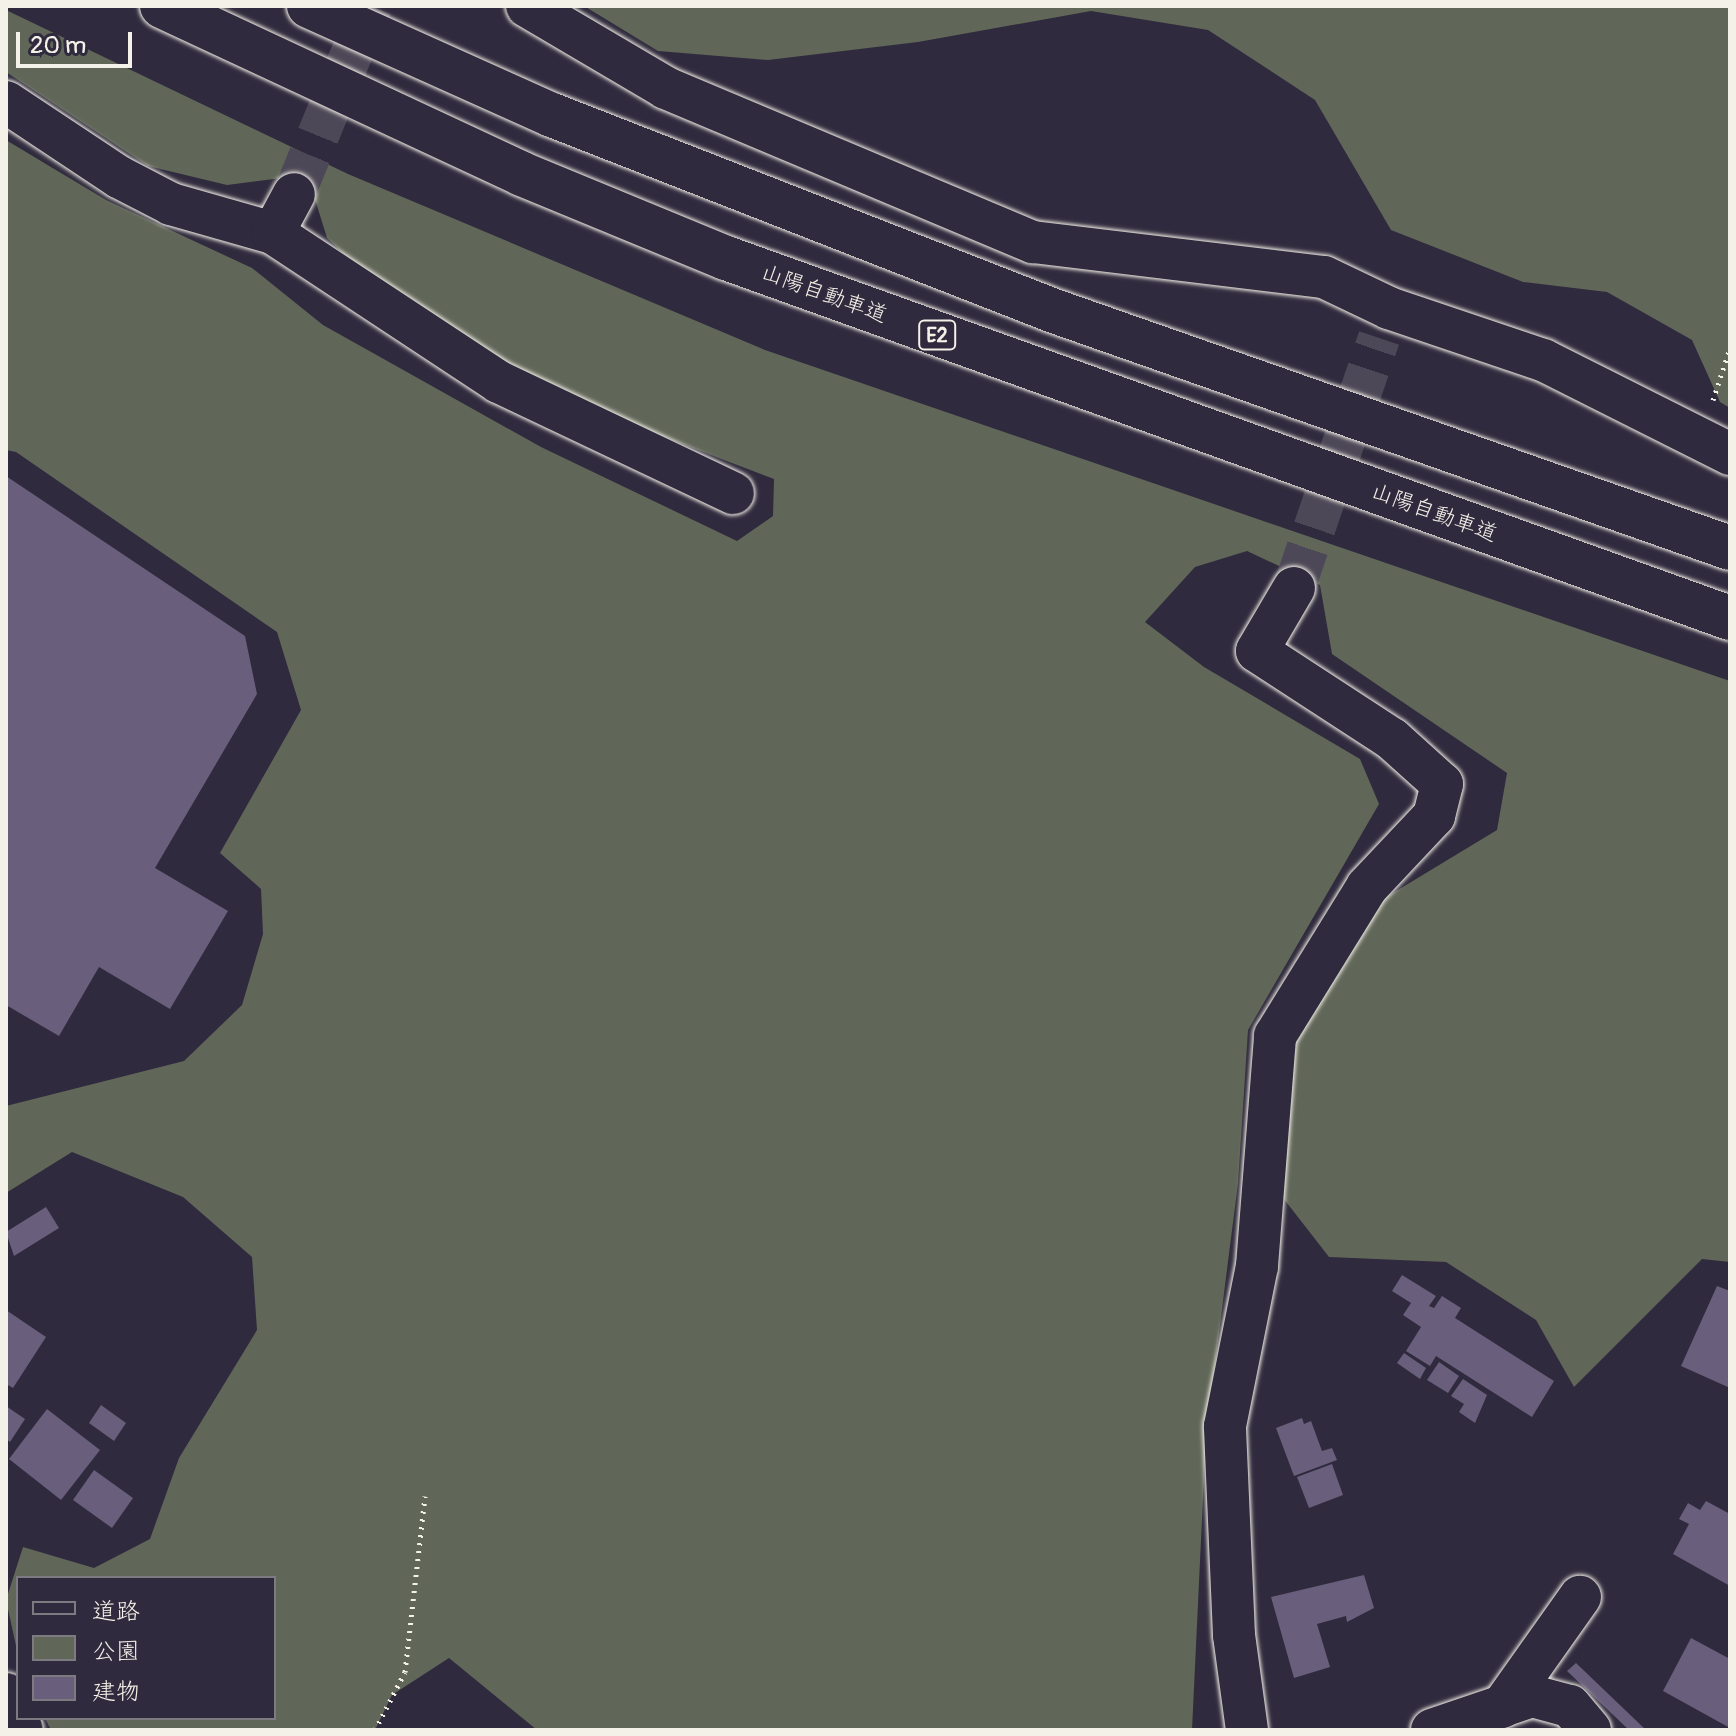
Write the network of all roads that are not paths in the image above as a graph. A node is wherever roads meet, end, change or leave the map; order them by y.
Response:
1 (162, 6) edge
2 (309, 6) edge
3 (527, 6) edge
4 (6, 102) edge
5 (294, 194) tunnel mouth
6 (273, 233) junction
7 (1715, 447) edge
8 (733, 493) dead end
9 (1730, 548) edge
10 (1294, 588) tunnel mouth
11 (1730, 618) edge
12 (1580, 1597) dead end
13 (6, 1695) edge
14 (1502, 1707) junction
15 (16, 1718) edge
16 (1247, 1730) edge
17 (1432, 1730) edge
18 (1590, 1730) edge

1 - 11 main road, 山陽自動車道 / E2
2 - 9 main road
3 - 7 street
4 - 6 street
5 - 6 street
6 - 8 street
10 - 16 street
12 - 14 street
13 - 15 main road
14 - 17 street
14 - 18 street

